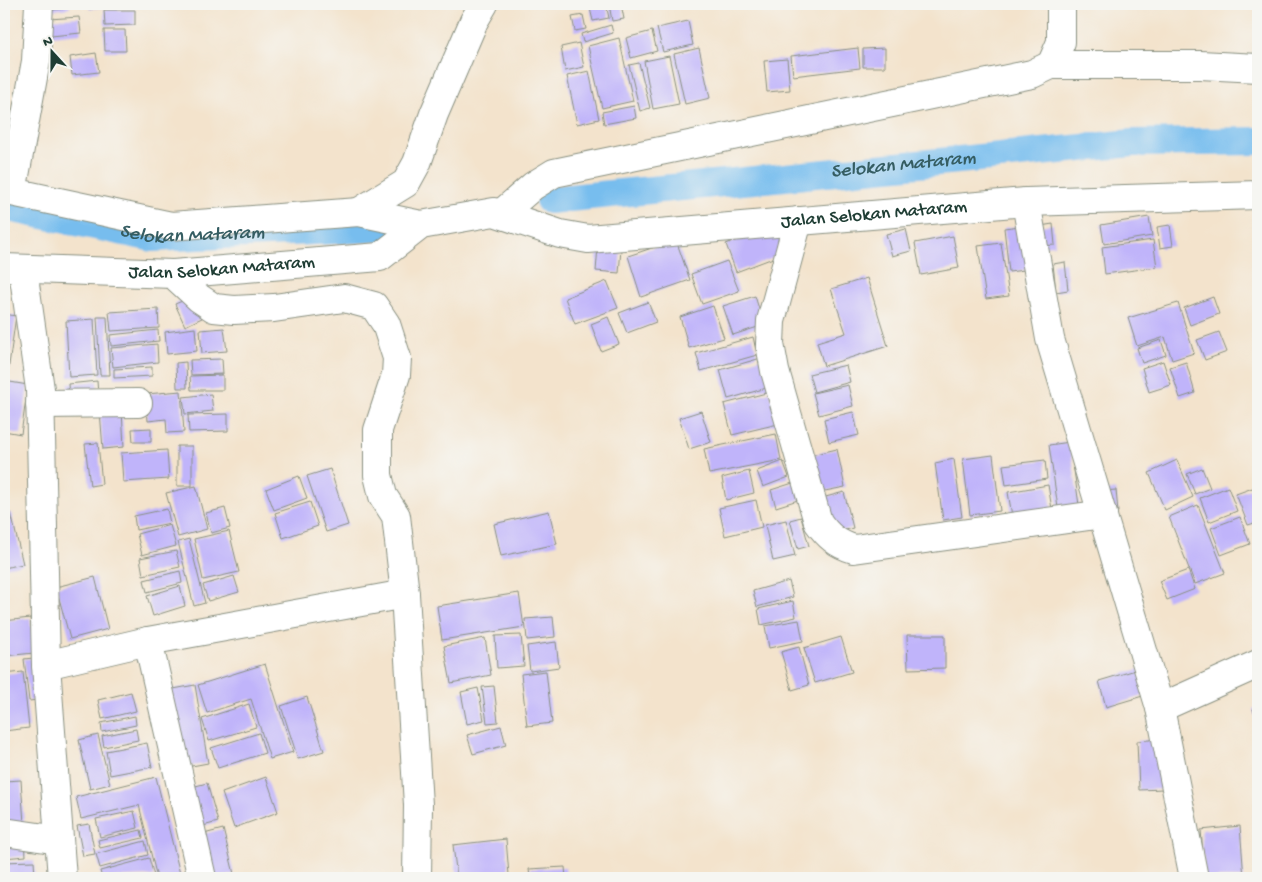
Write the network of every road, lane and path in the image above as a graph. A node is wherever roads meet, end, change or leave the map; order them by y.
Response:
1 (39, 4) edge
2 (484, 4) edge
3 (1061, 4) edge
4 (1052, 65) junction
5 (1258, 68) edge
6 (7, 190) edge
7 (1258, 195) edge
8 (1026, 202) junction
9 (359, 212) junction
10 (498, 213) junction
11 (798, 221) junction
12 (424, 225) junction
13 (13, 269) edge
14 (173, 274) junction
15 (138, 403) dead end
16 (40, 404) junction
17 (1103, 514) junction
18 (405, 594) junction
19 (148, 641) junction
20 (1258, 664) edge
21 (46, 665) junction
22 (1160, 708) junction
23 (4, 832) edge
24 (59, 840) junction
25 (62, 878) edge
26 (202, 878) edge
27 (417, 878) edge
28 (1194, 878) edge

1 - 6 street
2 - 9 street
3 - 4 street
4 - 5 street
4 - 10 street
6 - 9 street
7 - 8 street, Jalan Selokan Mataram
8 - 11 street, Jalan Selokan Mataram
8 - 17 street
9 - 12 street
10 - 11 street, Jalan Selokan Mataram
10 - 12 street
11 - 17 street
12 - 14 street, Jalan Selokan Mataram
13 - 14 street, Jalan Selokan Mataram
13 - 16 street
14 - 18 street
15 - 16 street
16 - 21 street
17 - 22 street
18 - 19 street
18 - 27 street
19 - 21 street
19 - 26 street
20 - 22 street
21 - 24 street
22 - 28 street
23 - 24 street
24 - 25 street

